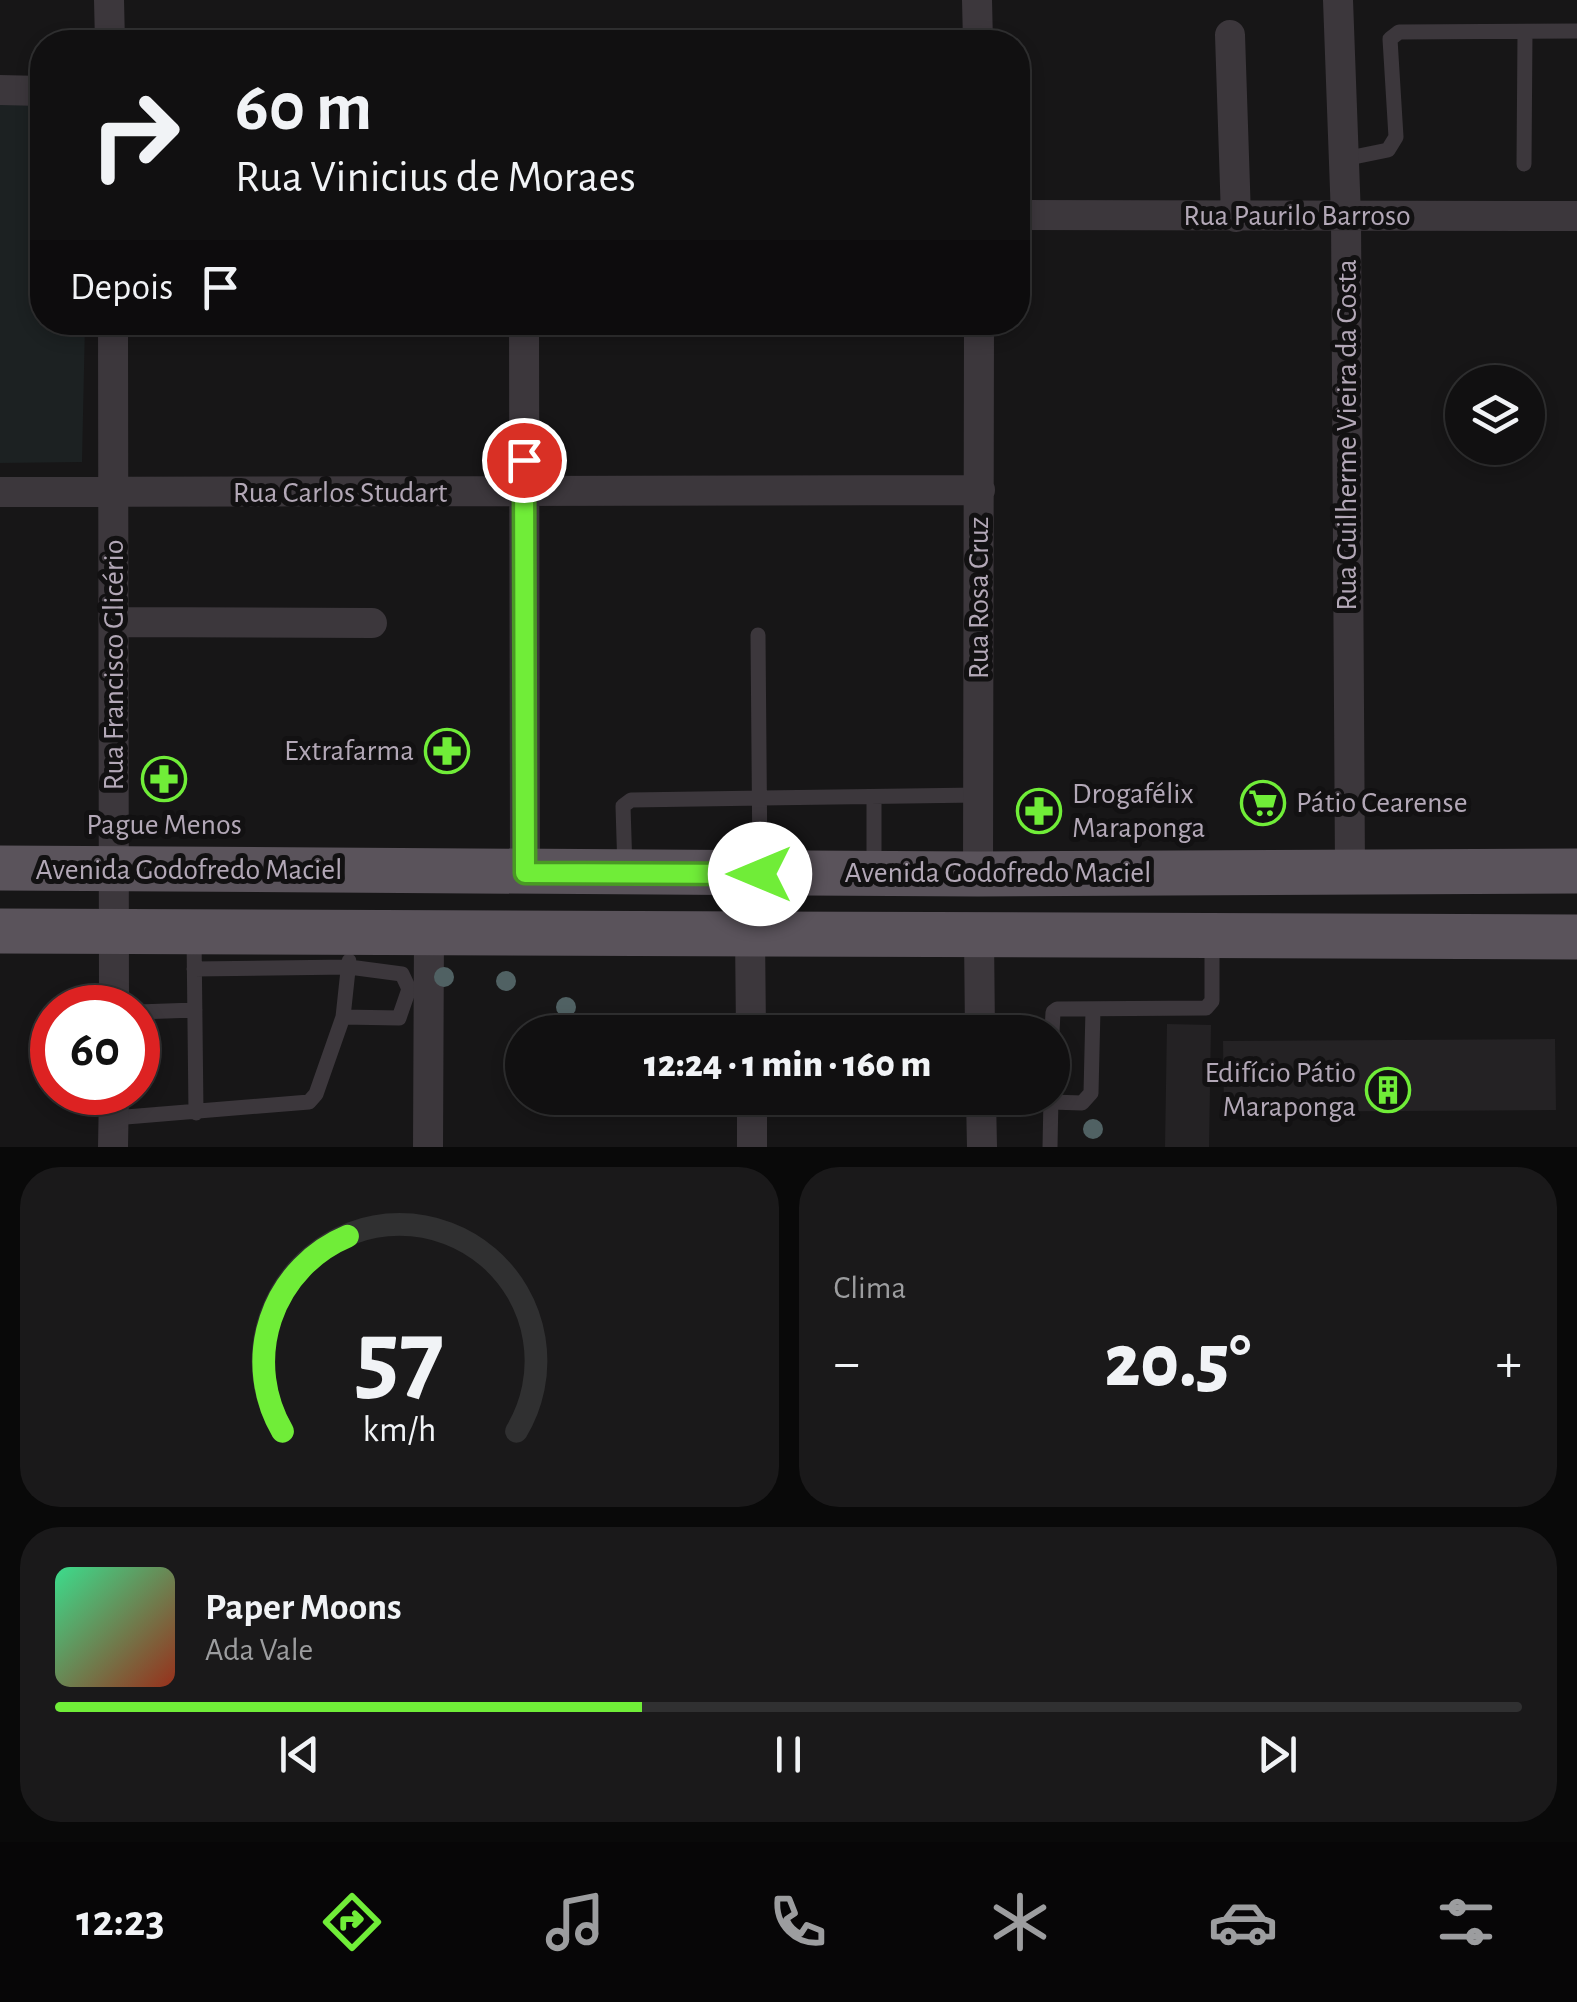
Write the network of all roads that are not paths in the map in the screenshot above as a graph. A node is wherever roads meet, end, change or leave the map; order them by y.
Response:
1 (110, 0) edge
2 (977, 0) edge
3 (1338, 0) edge
4 (110, 30) edge
5 (978, 30) edge
6 (1525, 32) junction
7 (1577, 32) edge
8 (1230, 35) dead end
9 (0, 90) edge
10 (30, 91) edge
11 (1344, 158) junction
12 (1524, 164) dead end
13 (1030, 216) edge
14 (1236, 216) junction
15 (1577, 216) edge
16 (1346, 217) junction
17 (113, 335) edge
18 (524, 335) edge
19 (979, 335) edge
20 (980, 490) junction
21 (0, 492) edge
22 (114, 493) junction
23 (524, 494) junction
24 (114, 622) junction
25 (372, 623) dead end
26 (758, 635) dead end
27 (978, 795) junction
28 (874, 797) junction
29 (760, 800) junction
30 (0, 868) edge
31 (114, 868) junction
32 (1350, 870) junction
33 (1213, 872) junction
34 (1577, 872) edge
35 (525, 873) junction
36 (1132, 873) junction
37 (625, 874) junction
38 (760, 874) junction
39 (874, 874) junction
40 (978, 874) junction
41 (0, 931) edge
42 (114, 932) junction
43 (428, 932) junction
44 (750, 934) junction
45 (979, 936) junction
46 (1131, 936) junction
47 (1212, 936) junction
48 (1577, 936) edge
49 (349, 950) junction
50 (194, 951) junction
51 (114, 985) edge
52 (419, 990) junction
53 (1093, 1009) junction
54 (195, 1010) junction
55 (160, 1011) edge
56 (751, 1015) edge
57 (980, 1015) edge
58 (1053, 1015) edge
59 (343, 1016) junction
60 (1070, 1102) edge
61 (196, 1113) junction
62 (752, 1115) edge
63 (981, 1115) edge
64 (1051, 1115) edge
65 (114, 1119) edge
66 (428, 1147) edge
67 (752, 1147) edge
68 (982, 1147) edge
69 (1050, 1147) edge

1 - 4 street
2 - 5 street
3 - 11 street, Rua Guilherme Vieira da Costa
6 - 7 lane
6 - 11 lane
6 - 12 lane
8 - 14 street
9 - 10 street
11 - 16 street, Rua Guilherme Vieira da Costa
13 - 14 street, Rua Paurilo Barroso
14 - 16 street, Rua Paurilo Barroso
15 - 16 street, Rua Paurilo Barroso
16 - 32 street, Rua Guilherme Vieira da Costa
17 - 22 street, Rua Francisco Glicério
18 - 23 street
19 - 20 street, Rua Rosa Cruz
20 - 23 street, Rua Carlos Studart
20 - 27 street, Rua Rosa Cruz
21 - 22 street, Rua Carlos Studart
22 - 23 street, Rua Carlos Studart
22 - 24 street, Rua Francisco Glicério
23 - 35 street
24 - 25 street
24 - 31 street, Rua Francisco Glicério
26 - 29 lane
27 - 28 lane
27 - 40 street, Rua Rosa Cruz
28 - 29 lane
28 - 39 lane
29 - 37 lane
29 - 38 lane
30 - 31 main road, Avenida Godofredo Maciel
31 - 35 main road, Avenida Godofredo Maciel
31 - 42 street, Rua Francisco Glicério
32 - 33 main road, Avenida Godofredo Maciel
32 - 34 main road, Avenida Godofredo Maciel
33 - 36 main road, Avenida Godofredo Maciel
33 - 47 main road
35 - 37 main road, Avenida Godofredo Maciel
36 - 40 main road, Avenida Godofredo Maciel
36 - 46 main road
37 - 38 main road, Avenida Godofredo Maciel
38 - 39 main road, Avenida Godofredo Maciel
39 - 40 main road, Avenida Godofredo Maciel
41 - 42 main road, Avenida Godofredo Maciel
42 - 50 main road, Avenida Godofredo Maciel
42 - 51 street, Rua Francisco Glicério
43 - 44 main road, Avenida Godofredo Maciel
43 - 49 main road, Avenida Godofredo Maciel
43 - 52 street
44 - 45 main road, Avenida Godofredo Maciel
44 - 56 street
45 - 46 main road, Avenida Godofredo Maciel
45 - 57 street
46 - 47 main road, Avenida Godofredo Maciel
47 - 48 main road, Avenida Godofredo Maciel
47 - 53 lane
49 - 50 main road, Avenida Godofredo Maciel
49 - 52 lane
49 - 59 lane
50 - 54 lane
52 - 59 lane
52 - 66 street
53 - 58 lane
53 - 60 lane
54 - 55 lane
54 - 61 lane
59 - 61 lane
61 - 65 lane
62 - 67 street
63 - 68 street
64 - 69 lane

